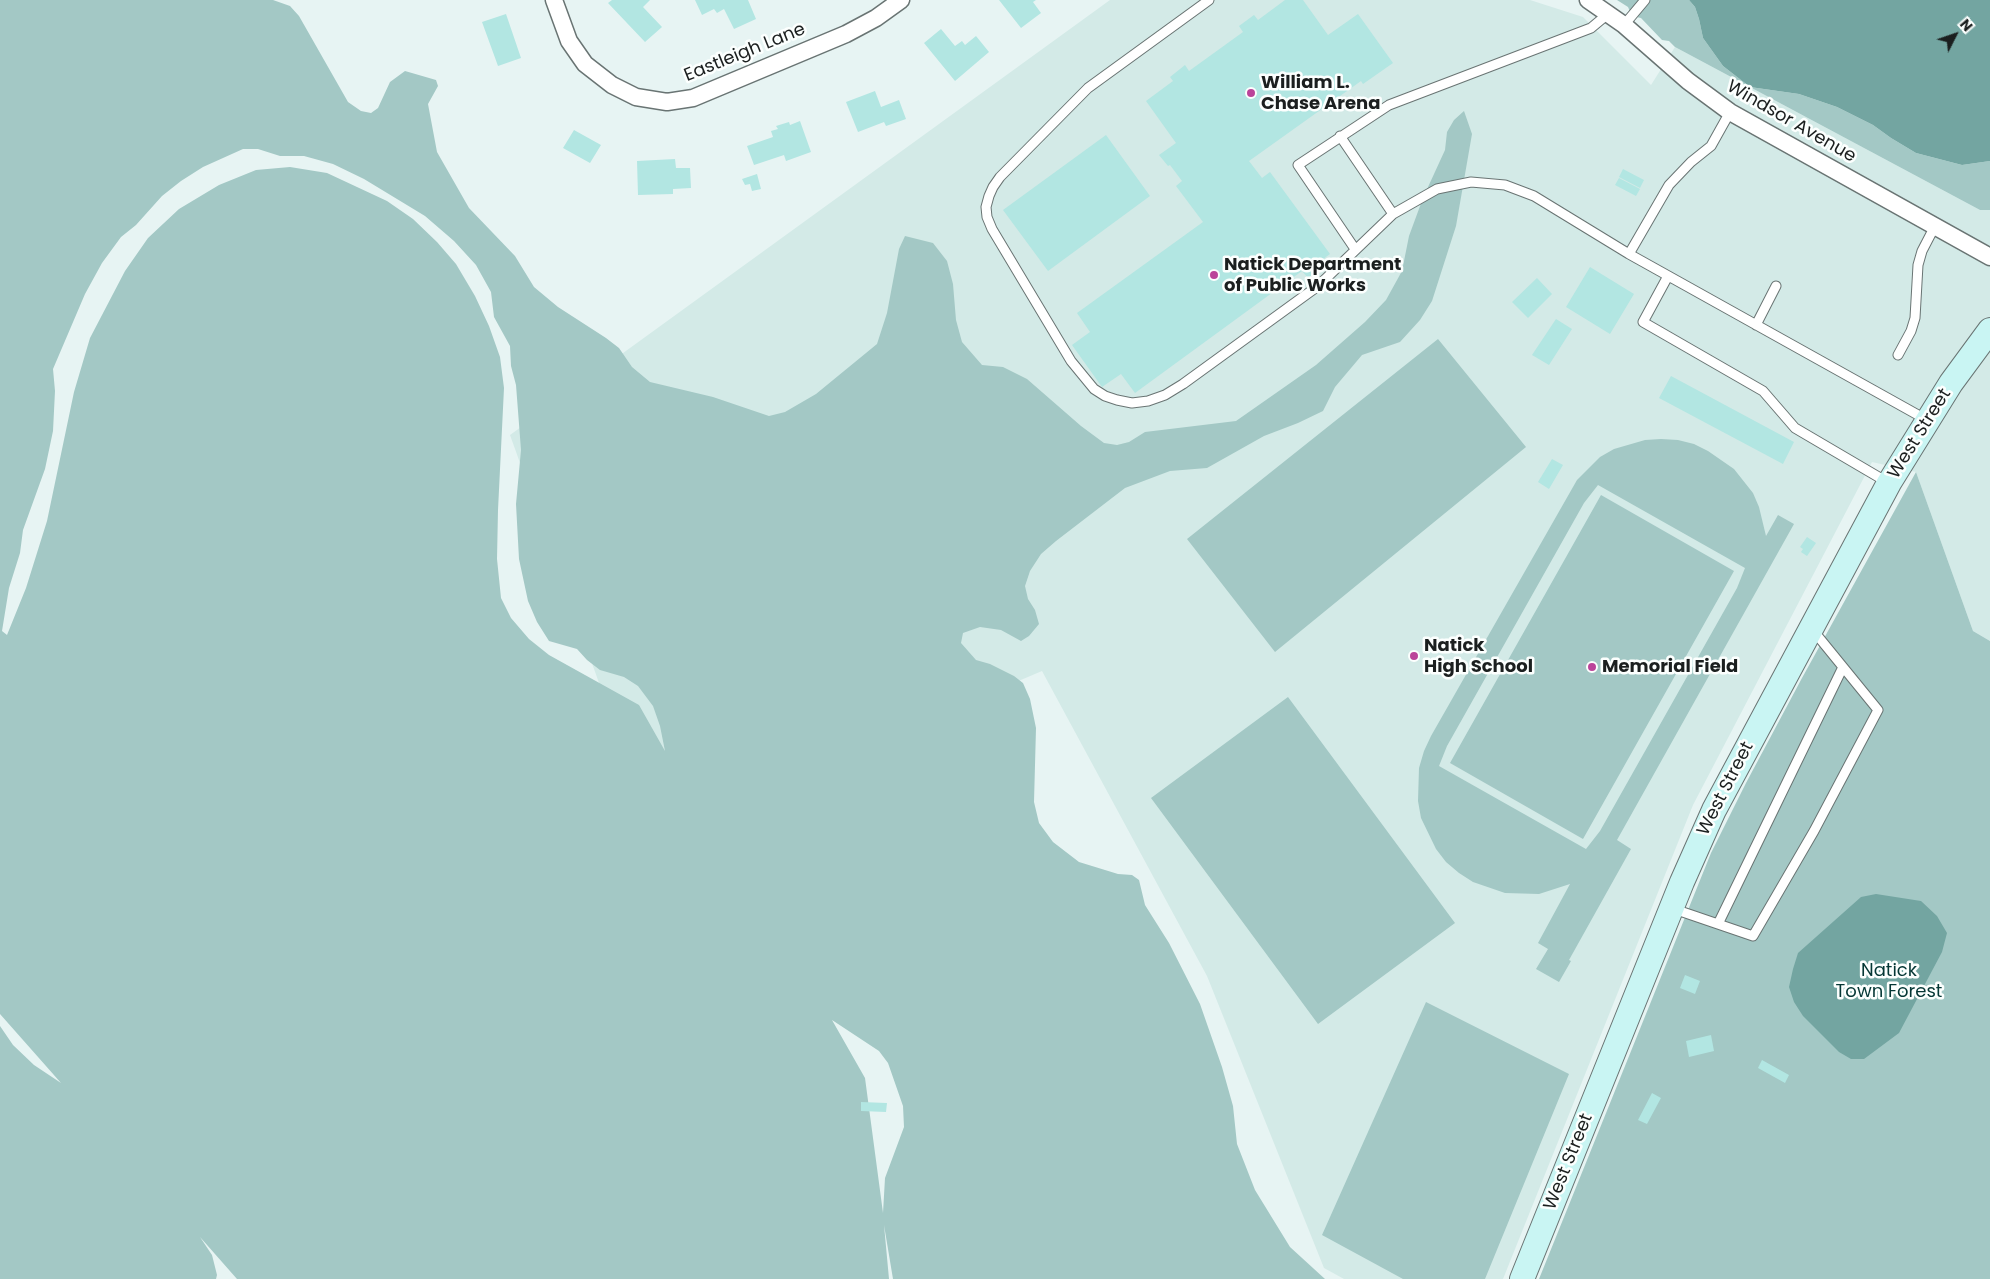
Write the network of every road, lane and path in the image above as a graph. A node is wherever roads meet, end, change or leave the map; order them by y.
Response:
1 (554, 0) edge
2 (901, 0) edge
3 (1209, 0) edge
4 (1588, 0) edge
5 (1645, 0) edge
6 (1609, 13) junction
7 (1624, 25) junction
8 (1730, 112) junction
9 (1340, 136) junction
10 (1393, 214) junction
11 (1935, 226) junction
12 (1355, 250) junction
13 (1629, 254) junction
14 (1990, 257) edge
15 (1668, 276) junction
16 (1776, 286) dead end
17 (1756, 324) junction
18 (1990, 330) edge
19 (1898, 355) dead end
20 (1927, 420) junction
21 (1889, 483) junction
22 (1811, 627) junction
23 (1844, 667) junction
24 (1671, 908) junction
25 (1718, 924) junction
26 (1522, 1279) edge

1 - 2 street, Eastleigh Lane
3 - 12 lane
4 - 6 street, Windsor Avenue
5 - 7 lane
6 - 7 street, Windsor Avenue
6 - 9 lane
7 - 8 street, Windsor Avenue
8 - 11 street, Windsor Avenue
8 - 13 lane
9 - 10 lane
9 - 12 lane
10 - 12 lane
10 - 13 lane
11 - 14 street, Windsor Avenue
11 - 19 lane
13 - 15 lane
15 - 17 lane
15 - 21 lane
16 - 17 lane
17 - 20 lane
18 - 20 street, West Street
20 - 21 street, West Street
21 - 22 street, West Street
22 - 23 lane
22 - 24 street, West Street
23 - 25 lane
23 - 25 lane
24 - 25 lane
24 - 26 street, West Street

